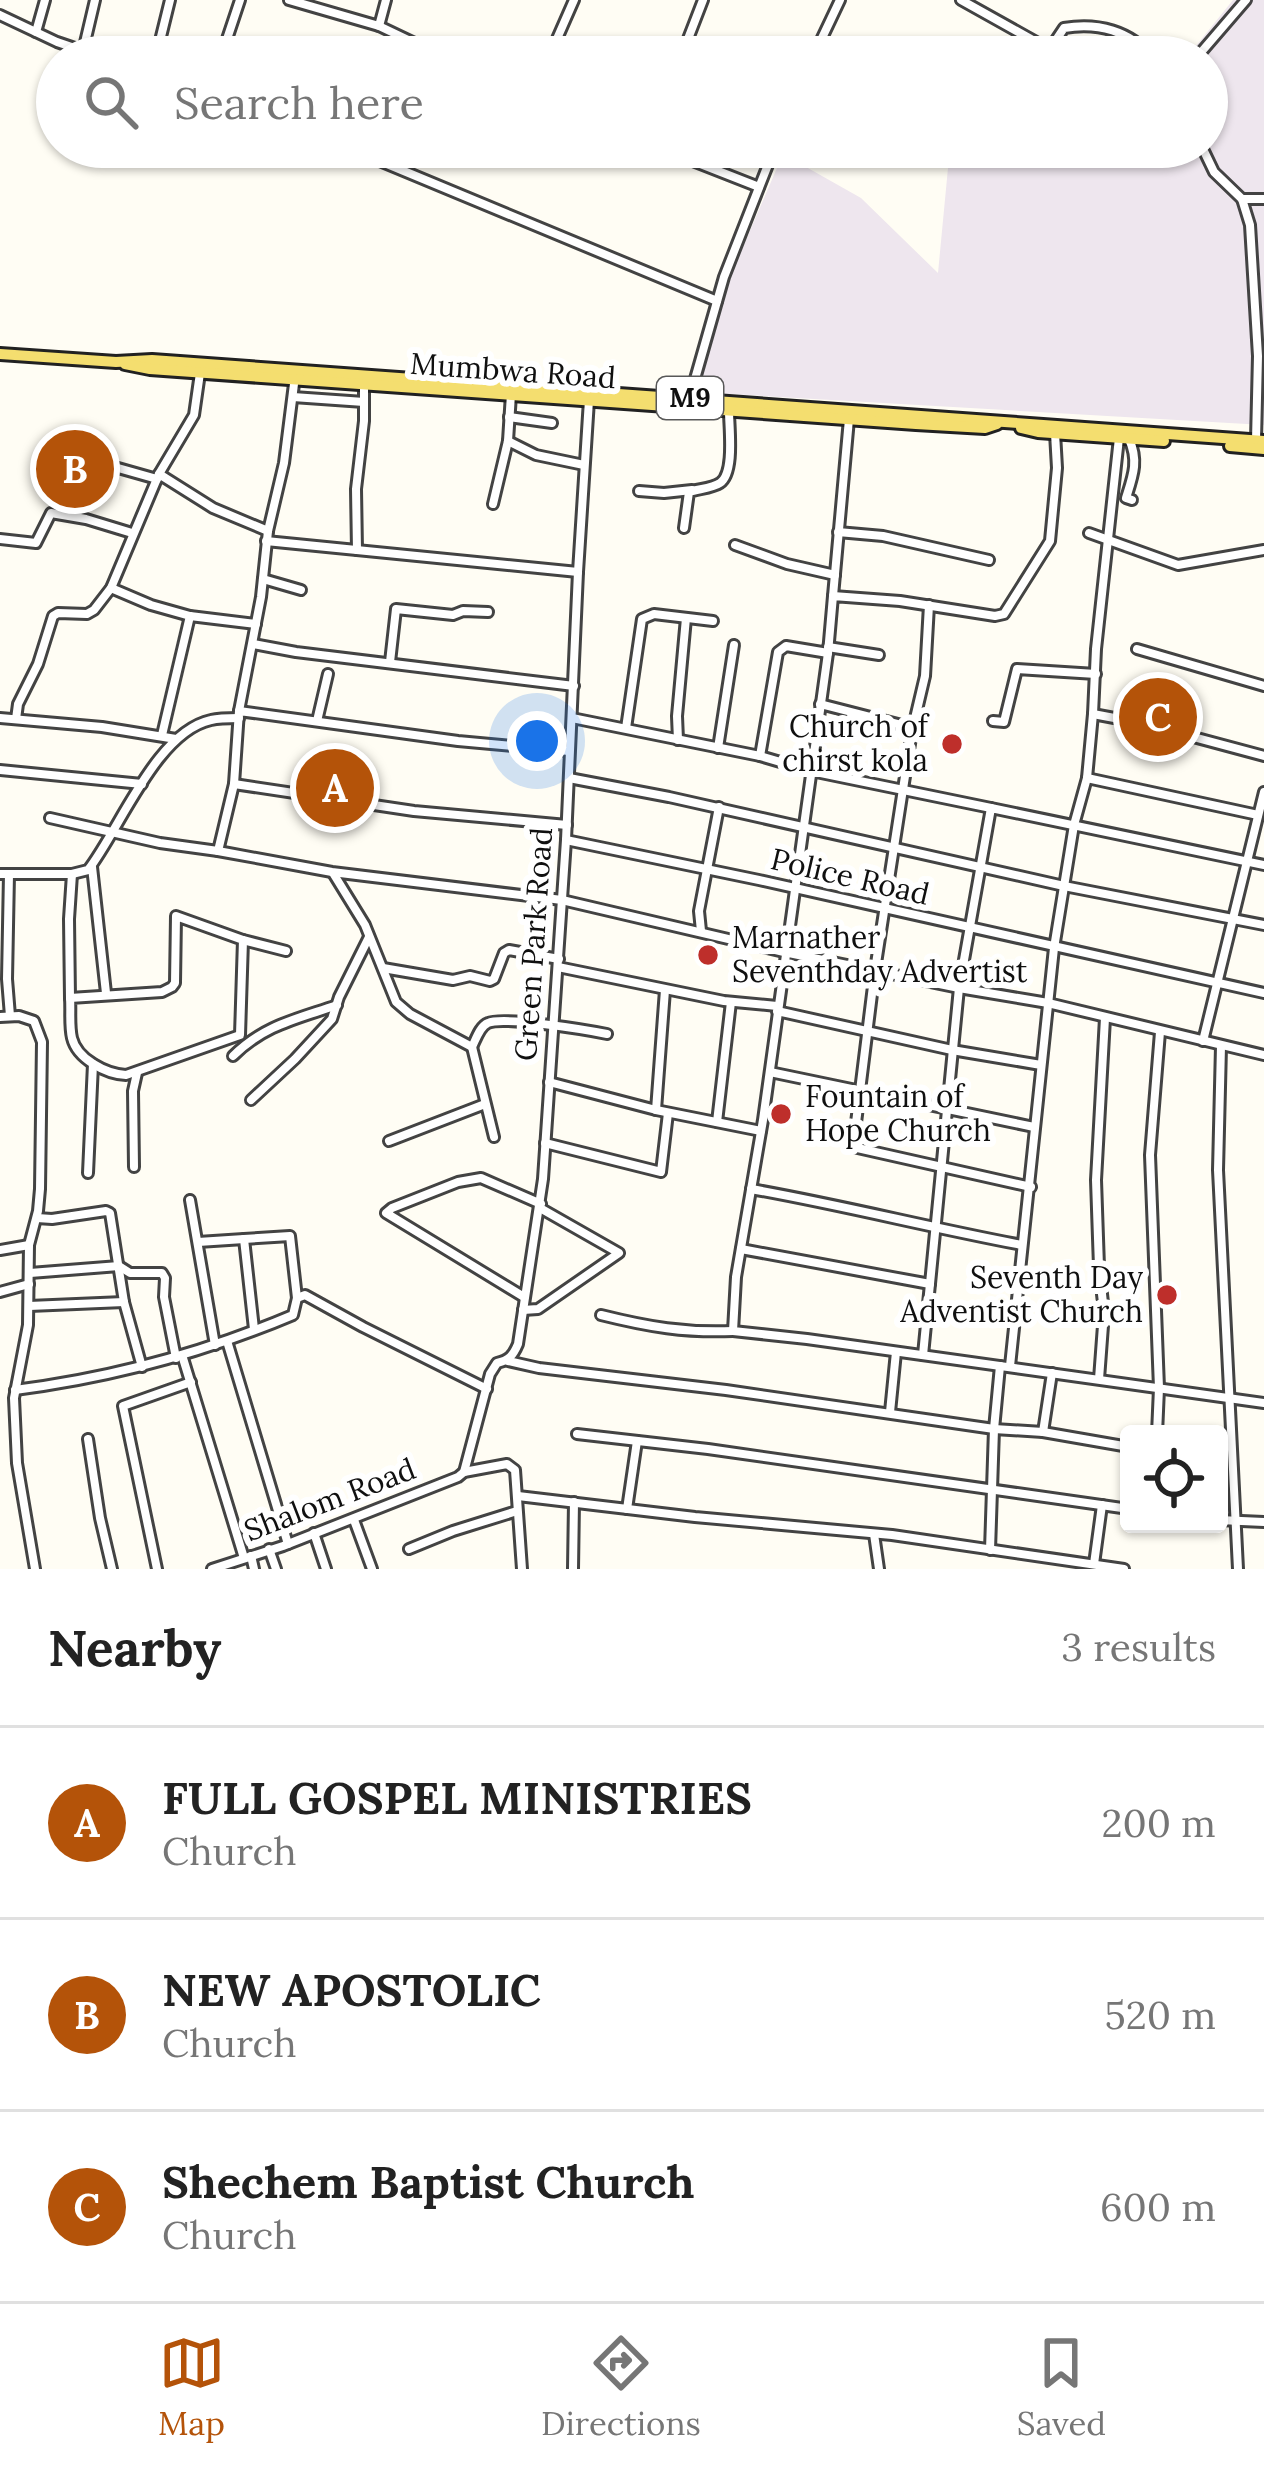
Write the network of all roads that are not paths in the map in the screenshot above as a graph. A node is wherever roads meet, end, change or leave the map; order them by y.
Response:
1 (45, 0) edge
2 (95, 0) edge
3 (170, 0) edge
4 (240, 0) edge
5 (289, 0) edge
6 (386, 0) edge
7 (574, 0) edge
8 (703, 0) edge
9 (840, 0) edge
10 (962, 0) edge
11 (1246, 0) edge
12 (0, 15) edge
13 (379, 26) junction
14 (36, 32) junction
15 (46, 36) edge
16 (87, 36) edge
17 (161, 36) edge
18 (228, 36) edge
19 (400, 36) edge
20 (558, 36) edge
21 (689, 36) edge
22 (823, 36) edge
23 (1026, 36) edge
24 (1059, 36) edge
25 (1125, 36) edge
26 (1215, 36) edge
27 (397, 168) edge
28 (711, 168) edge
29 (767, 168) edge
30 (1212, 168) edge
31 (759, 187) junction
32 (1242, 200) junction
33 (1264, 200) edge
34 (717, 301) junction
35 (0, 354) edge
36 (116, 362) junction
37 (200, 373) junction
38 (295, 375) junction
39 (364, 384) junction
40 (511, 391) junction
41 (293, 397) junction
42 (589, 400) junction
43 (364, 403) junction
44 (688, 403) junction
45 (766, 408) junction
46 (729, 410) junction
47 (509, 417) junction
48 (849, 418) junction
49 (552, 423) dead end
50 (1055, 433) junction
51 (1124, 439) junction
52 (508, 441) junction
53 (1261, 443) edge
54 (584, 465) junction
55 (110, 466) dead end
56 (158, 476) junction
57 (693, 490) junction
58 (639, 491) dead end
59 (1132, 500) dead end
60 (493, 504) dead end
61 (684, 529) dead end
62 (838, 532) junction
63 (133, 533) junction
64 (1089, 533) dead end
65 (267, 536) junction
66 (0, 538) edge
67 (1108, 538) junction
68 (735, 545) dead end
69 (357, 550) junction
70 (1264, 550) edge
71 (989, 560) dead end
72 (578, 572) junction
73 (835, 575) junction
74 (263, 579) junction
75 (111, 588) junction
76 (301, 590) dead end
77 (833, 596) junction
78 (929, 604) junction
79 (488, 612) dead end
80 (190, 616) junction
81 (686, 618) junction
82 (713, 621) dead end
83 (256, 624) junction
84 (253, 644) junction
85 (734, 645) dead end
86 (1137, 649) dead end
87 (828, 650) junction
88 (879, 655) dead end
89 (390, 662) junction
90 (328, 674) dead end
91 (1096, 674) junction
92 (574, 686) junction
93 (1264, 686) edge
94 (820, 704) junction
95 (239, 714) junction
96 (1094, 714) junction
97 (0, 718) edge
98 (572, 718) junction
99 (16, 719) junction
100 (317, 721) junction
101 (993, 722) dead end
102 (626, 728) junction
103 (911, 730) junction
104 (162, 735) junction
105 (176, 739) junction
106 (678, 740) junction
107 (718, 748) junction
108 (569, 751) junction
109 (760, 756) junction
110 (1264, 756) edge
111 (0, 770) edge
112 (811, 771) junction
113 (568, 778) junction
114 (1087, 778) junction
115 (142, 784) junction
116 (234, 784) junction
117 (903, 790) junction
118 (1264, 792) edge
119 (719, 807) junction
120 (991, 808) junction
121 (1261, 811) edge
122 (50, 818) dead end
123 (567, 826) junction
124 (804, 826) junction
125 (1074, 826) junction
126 (110, 830) junction
127 (566, 841) junction
128 (895, 848) junction
129 (218, 851) junction
130 (1247, 861) junction
131 (92, 865) junction
132 (1264, 865) edge
133 (981, 867) junction
134 (706, 870) junction
135 (332, 872) junction
136 (4, 874) edge
137 (72, 874) junction
138 (1064, 886) junction
139 (794, 889) junction
140 (562, 900) junction
141 (886, 910) junction
142 (1232, 918) junction
143 (1264, 925) edge
144 (970, 929) junction
145 (701, 931) junction
146 (370, 936) junction
147 (243, 940) junction
148 (1054, 948) junction
149 (286, 951) dead end
150 (784, 952) junction
151 (558, 963) junction
152 (383, 968) junction
153 (875, 970) junction
154 (1217, 982) junction
155 (959, 988) junction
156 (665, 990) junction
157 (106, 993) junction
158 (1264, 993) edge
159 (70, 998) junction
160 (731, 1002) junction
161 (1048, 1003) junction
162 (337, 1005) junction
163 (777, 1009) junction
164 (295, 1016) dead end
165 (5, 1017) edge
166 (1105, 1018) junction
167 (554, 1025) junction
168 (869, 1031) junction
169 (1160, 1032) junction
170 (608, 1034) dead end
171 (240, 1035) junction
172 (1203, 1041) junction
173 (1221, 1046) junction
174 (472, 1047) junction
175 (952, 1050) junction
176 (1264, 1055) edge
177 (233, 1056) dead end
178 (93, 1064) junction
179 (1041, 1065) junction
180 (137, 1071) junction
181 (770, 1072) junction
182 (549, 1082) junction
183 (860, 1089) junction
184 (251, 1100) dead end
185 (485, 1104) junction
186 (946, 1108) junction
187 (656, 1111) junction
188 (668, 1113) junction
189 (717, 1122) junction
190 (1034, 1127) junction
191 (760, 1131) junction
192 (494, 1137) dead end
193 (389, 1141) dead end
194 (545, 1143) junction
195 (134, 1167) dead end
196 (940, 1168) junction
197 (88, 1173) dead end
198 (1030, 1186) junction
199 (751, 1189) junction
200 (190, 1200) dead end
201 (540, 1206) junction
202 (37, 1218) junction
203 (935, 1228) junction
204 (244, 1238) junction
205 (198, 1242) junction
206 (29, 1245) junction
207 (1022, 1245) junction
208 (0, 1250) edge
209 (741, 1250) junction
210 (119, 1267) junction
211 (30, 1273) junction
212 (930, 1284) junction
213 (29, 1285) junction
214 (0, 1292) edge
215 (524, 1297) junction
216 (297, 1298) junction
217 (124, 1302) junction
218 (29, 1306) junction
219 (523, 1310) junction
220 (602, 1315) dead end
221 (254, 1329) junction
222 (734, 1331) junction
223 (227, 1341) junction
224 (215, 1345) junction
225 (896, 1352) junction
226 (923, 1355) junction
227 (179, 1356) junction
228 (508, 1361) junction
229 (1005, 1366) junction
230 (142, 1367) junction
231 (1052, 1372) junction
232 (1099, 1379) junction
233 (191, 1382) junction
234 (1159, 1388) junction
235 (487, 1389) junction
236 (15, 1390) junction
237 (1228, 1399) junction
238 (1264, 1403) edge
239 (890, 1412) junction
240 (1157, 1425) edge
241 (994, 1429) junction
242 (1043, 1432) junction
243 (577, 1434) dead end
244 (88, 1438) dead end
245 (637, 1441) junction
246 (1120, 1445) edge
247 (1228, 1459) edge
248 (1232, 1460) junction
249 (464, 1472) junction
250 (993, 1488) junction
251 (518, 1496) junction
252 (574, 1502) junction
253 (1102, 1505) junction
254 (1120, 1508) edge
255 (627, 1509) junction
256 (518, 1511) junction
257 (354, 1519) junction
258 (1228, 1521) edge
259 (1234, 1522) junction
260 (1264, 1522) edge
261 (314, 1533) junction
262 (874, 1534) junction
263 (288, 1544) junction
264 (409, 1549) dead end
265 (269, 1550) junction
266 (990, 1550) junction
267 (247, 1557) junction
268 (1094, 1564) junction
269 (35, 1569) edge
270 (112, 1569) edge
271 (158, 1569) edge
272 (212, 1569) edge
273 (254, 1569) edge
274 (276, 1569) edge
275 (326, 1569) edge
276 (373, 1569) edge
277 (521, 1569) edge
278 (573, 1569) edge
279 (879, 1569) edge
280 (1124, 1569) edge
281 (1238, 1569) edge

1 - 14 street
2 - 16 street
3 - 17 street
4 - 18 street
5 - 13 street
6 - 13 street
7 - 20 street
8 - 21 street
9 - 22 street
10 - 23 street
11 - 26 street
12 - 14 street
13 - 19 street
14 - 15 street
24 - 25 street
27 - 34 street
28 - 31 street
29 - 31 street
30 - 32 street
31 - 34 street
32 - 33 street
32 - 53 street
34 - 44 street
35 - 36 main road, Mumbwa Road / M9
36 - 37 main road, Mumbwa Road / M9
36 - 38 main road, Mumbwa Road / M9
37 - 38 main road, Mumbwa Road / M9
37 - 56 street
38 - 39 main road, Mumbwa Road / M9
38 - 40 main road, Mumbwa Road / M9
38 - 41 street
39 - 40 main road, Mumbwa Road / M9
39 - 43 street
40 - 42 main road, Mumbwa Road / M9
40 - 44 main road, Mumbwa Road / M9
40 - 47 street
41 - 43 street
41 - 65 street
42 - 44 main road, Mumbwa Road / M9
42 - 54 street, Green Park Road
43 - 69 street
44 - 45 main road, Mumbwa Road / M9
44 - 46 main road, Mumbwa Road / M9
45 - 46 main road, Mumbwa Road / M9
45 - 48 main road, Mumbwa Road / M9
45 - 53 main road, Mumbwa Road / M9
46 - 57 street
47 - 49 street
47 - 52 street
48 - 50 main road, Mumbwa Road / M9
48 - 62 street
50 - 51 main road, Mumbwa Road / M9
50 - 78 street
51 - 53 main road, Mumbwa Road / M9
51 - 59 street
51 - 67 street
52 - 54 street
52 - 60 street
54 - 72 street, Green Park Road
55 - 56 street
56 - 63 street
56 - 65 street
57 - 58 street
57 - 61 street
62 - 71 street
62 - 73 street
63 - 66 street
63 - 75 street
64 - 67 street
65 - 69 street
65 - 74 street
67 - 70 street
67 - 91 street
68 - 73 street
69 - 72 street
72 - 92 street, Green Park Road
73 - 77 street
74 - 76 street
74 - 83 street
75 - 80 street
75 - 99 street
77 - 78 street
77 - 87 street
78 - 103 street
79 - 89 street
80 - 83 street
80 - 104 street
81 - 82 street
81 - 102 street
81 - 106 street
83 - 84 street
84 - 89 street
84 - 95 street
85 - 107 street
86 - 93 street
87 - 88 street
87 - 94 street
87 - 109 street
89 - 92 street
90 - 100 street
91 - 96 street
91 - 101 street
92 - 98 street, Green Park Road
94 - 103 street
94 - 112 street
95 - 100 street
95 - 105 street
95 - 116 street
96 - 110 street
96 - 114 street
97 - 99 street
98 - 102 street
98 - 108 street, Green Park Road
99 - 104 street
100 - 108 street
102 - 106 street
103 - 117 street
104 - 105 street
105 - 115 street
106 - 107 street
107 - 109 street
108 - 113 street, Green Park Road
109 - 112 street
111 - 115 street
112 - 117 street
112 - 124 street
113 - 119 street
113 - 123 street, Green Park Road
114 - 121 street
114 - 125 street
115 - 126 street
116 - 123 street
116 - 129 street
117 - 120 street
117 - 128 street
118 - 121 street
119 - 124 street
119 - 134 street
120 - 125 street
120 - 133 street
121 - 130 street
122 - 126 street
123 - 127 street, Green Park Road
124 - 128 street
124 - 139 street
125 - 130 street
125 - 138 street
126 - 129 street
126 - 131 street
127 - 134 street, Police Road
127 - 140 street, Green Park Road
128 - 133 street
128 - 141 street
129 - 135 street
130 - 132 street
130 - 142 street
131 - 137 street
131 - 157 street
133 - 138 street
133 - 144 street
134 - 139 street, Police Road
134 - 145 street
135 - 140 street
135 - 146 street
136 - 137 street
136 - 165 street
137 - 159 street
138 - 142 street
138 - 148 street
139 - 141 street, Police Road
139 - 150 street
140 - 145 street
140 - 151 street, Green Park Road
141 - 144 street, Police Road
141 - 153 street
142 - 143 street
142 - 154 street
144 - 148 street, Police Road
144 - 155 street
145 - 150 street
146 - 152 street
146 - 162 street
147 - 149 street
147 - 157 street
147 - 171 street
148 - 154 street, Police Road
148 - 161 street
150 - 153 street
150 - 163 street
151 - 152 street
151 - 156 street
151 - 167 street, Green Park Road
152 - 174 street
153 - 155 street
153 - 168 street
154 - 158 street, Police Road
154 - 172 street
155 - 161 street
155 - 175 street
156 - 160 street
156 - 187 street
157 - 159 street
159 - 178 street
160 - 163 street
160 - 189 street
161 - 166 street
161 - 179 street
162 - 177 street
162 - 184 street
163 - 168 street
163 - 181 street
164 - 171 street
165 - 202 street
166 - 169 street
166 - 232 street
167 - 170 street
167 - 174 street
167 - 182 street, Green Park Road
168 - 175 street
168 - 183 street
169 - 172 street
169 - 234 street
171 - 180 street
172 - 173 street
173 - 176 street
173 - 237 street
174 - 185 street
175 - 179 street
175 - 186 street
178 - 180 street
178 - 197 street
179 - 190 street
180 - 195 street
181 - 183 street
181 - 191 street
182 - 187 street
182 - 194 street, Green Park Road
183 - 186 street
183 - 196 street
185 - 192 street
185 - 193 street
186 - 190 street
186 - 196 street
187 - 188 street
188 - 189 street
188 - 194 street
189 - 191 street
190 - 198 street
191 - 199 street
194 - 201 street, Green Park Road
196 - 198 street
196 - 203 street
198 - 207 street
199 - 203 street
199 - 209 street
200 - 205 street
201 - 215 street, Green Park Road
201 - 215 street
201 - 219 street
202 - 206 street
202 - 210 street
203 - 207 street
203 - 212 street
204 - 205 street
204 - 216 street
204 - 221 street
205 - 224 street
206 - 208 street
206 - 211 street
207 - 229 street
209 - 212 street
209 - 222 street
210 - 211 street
210 - 217 street
210 - 227 street
211 - 213 street
212 - 226 street
213 - 214 street
213 - 218 street
215 - 219 street, Green Park Road
216 - 221 street
216 - 235 street
217 - 218 street
217 - 230 street
218 - 236 street
219 - 228 street, Green Park Road
220 - 222 street
221 - 223 street
222 - 225 street
223 - 224 street
223 - 263 street
224 - 227 street
225 - 226 street
225 - 239 street
226 - 229 street
227 - 230 street
227 - 233 street
228 - 235 street, Green Park Road
228 - 239 street
229 - 231 street
229 - 241 street
230 - 236 street
231 - 232 street
231 - 242 street
232 - 234 street
233 - 267 street
233 - 271 street
234 - 237 street
234 - 240 street
235 - 249 street, Green Park Road
236 - 269 street
237 - 238 street
237 - 248 street
239 - 241 street
241 - 242 street
241 - 250 street
242 - 246 street
243 - 245 street
244 - 270 street
245 - 250 street
245 - 255 street
247 - 248 street
248 - 259 street
249 - 251 street
249 - 257 street, Shalom Road
250 - 253 street
250 - 266 street
251 - 252 street
251 - 256 street
252 - 255 street
252 - 278 street
253 - 254 street
253 - 268 street
255 - 262 street
256 - 264 street
256 - 277 street
257 - 261 street, Shalom Road
257 - 276 street
258 - 259 street
259 - 260 street
259 - 281 street
261 - 263 street, Shalom Road
261 - 275 street
262 - 266 street
262 - 279 street
263 - 265 street, Shalom Road
265 - 267 street, Shalom Road
265 - 274 street
266 - 268 street
267 - 272 street, Shalom Road
267 - 273 street
268 - 280 street

